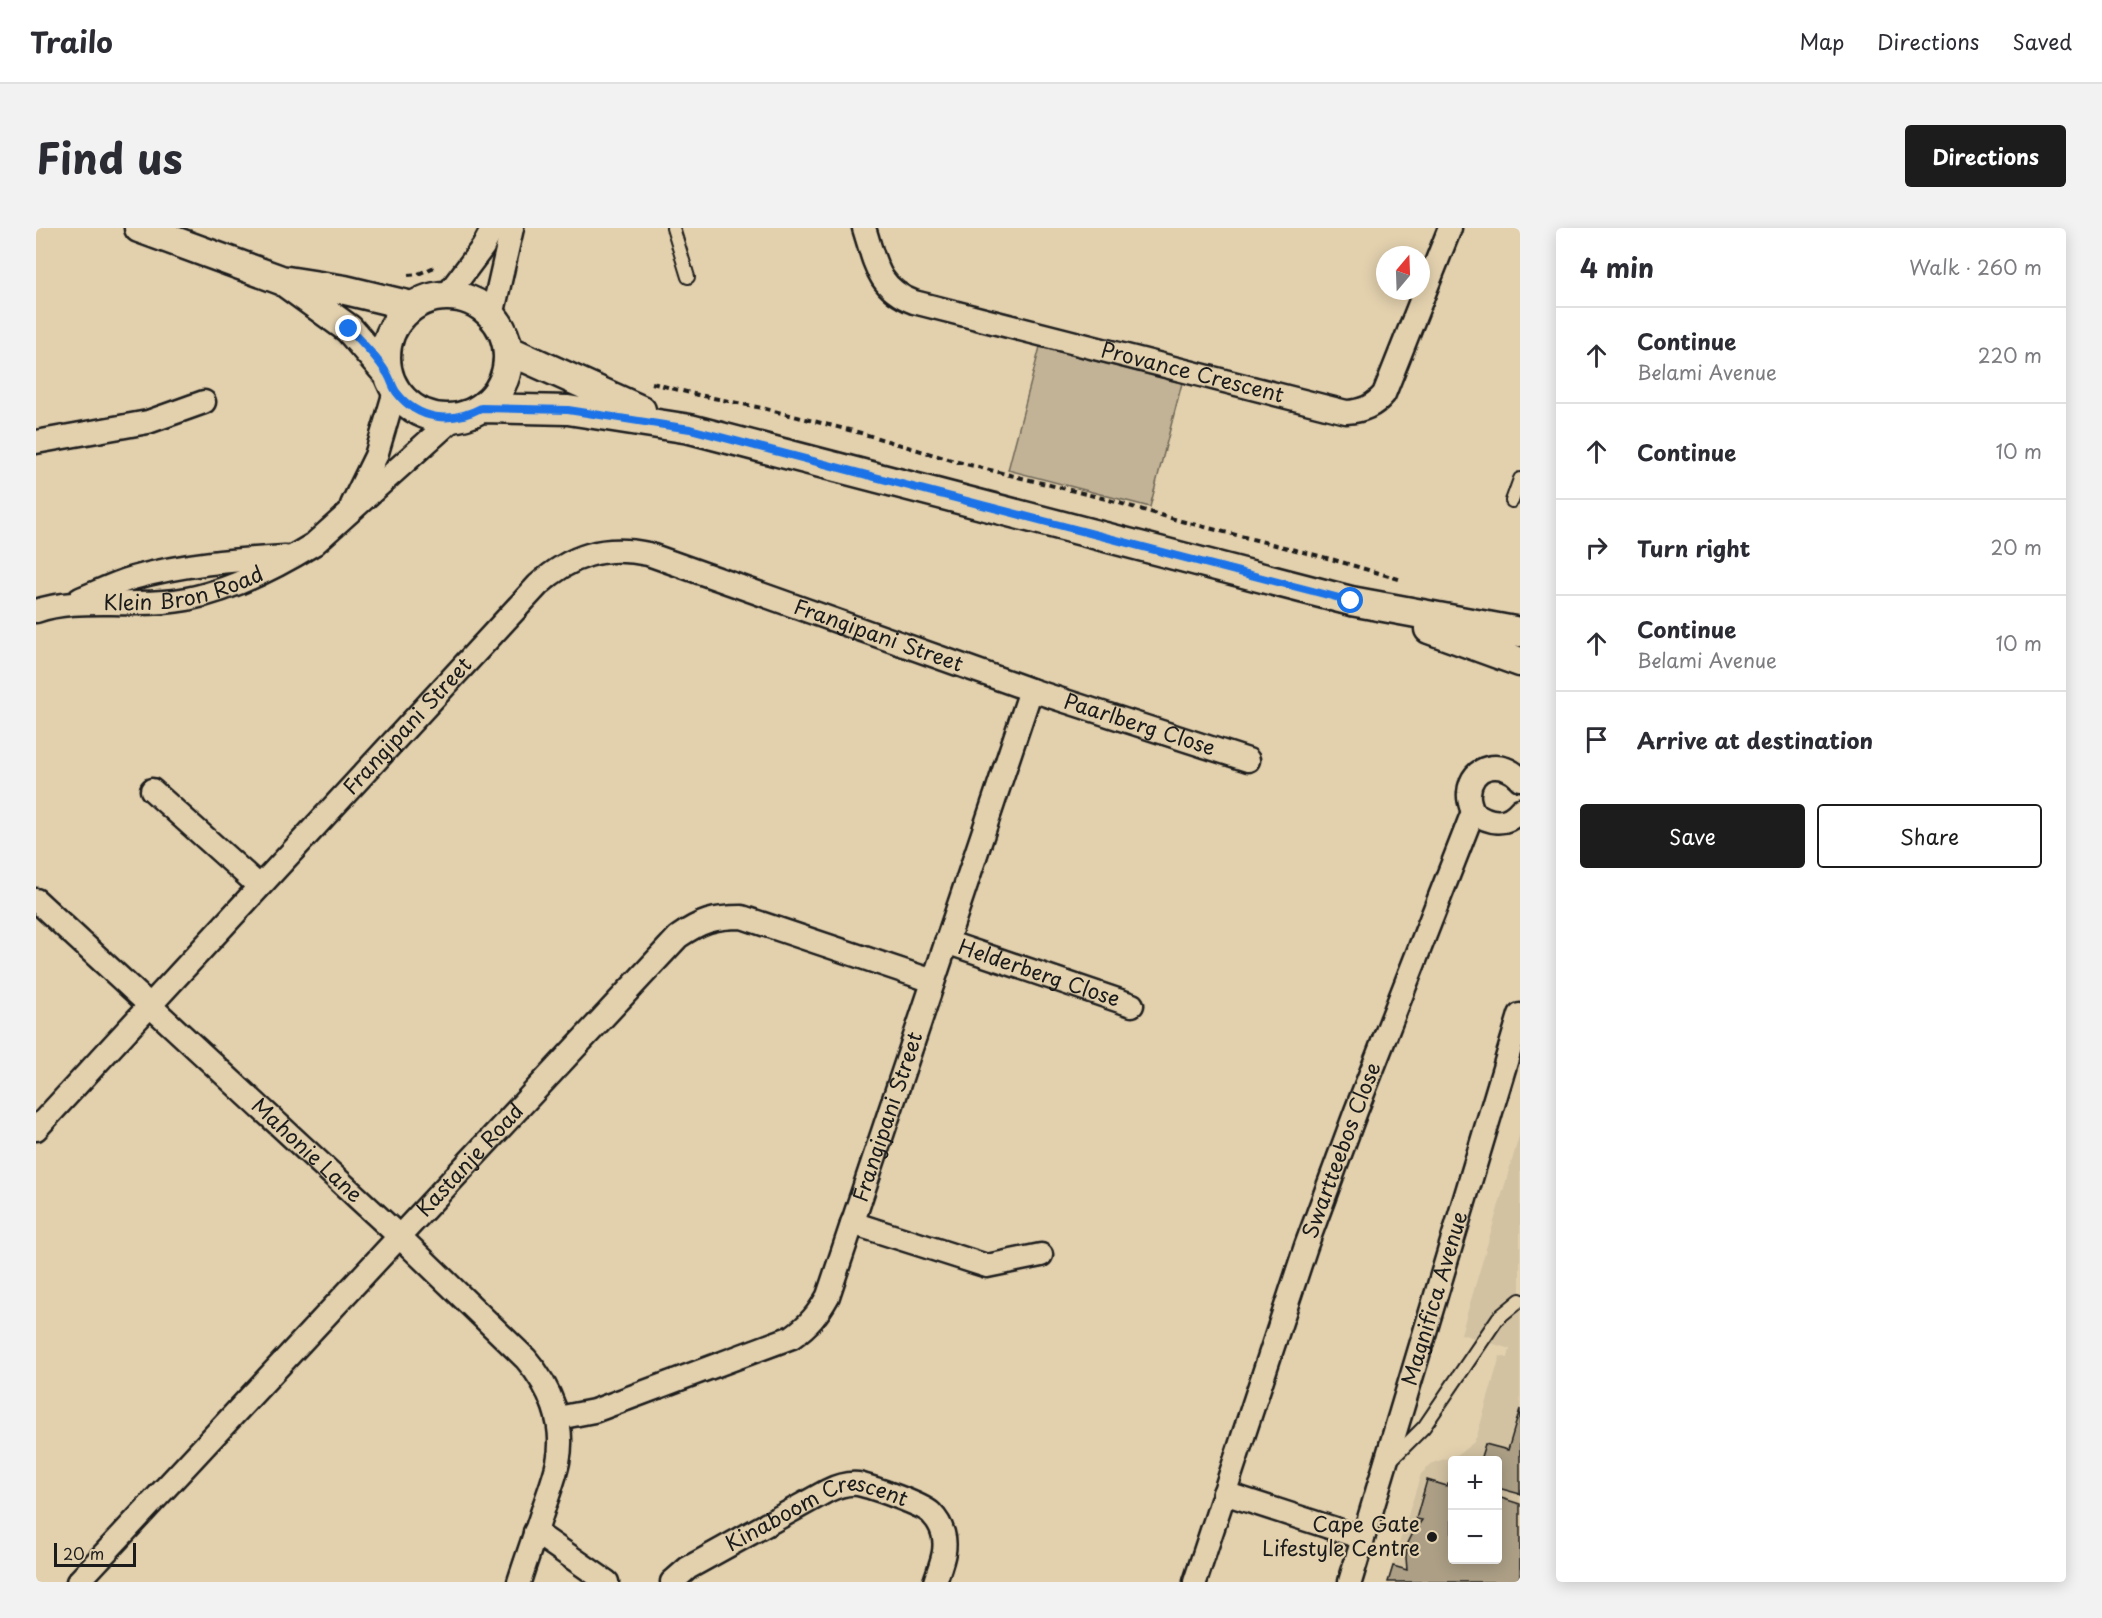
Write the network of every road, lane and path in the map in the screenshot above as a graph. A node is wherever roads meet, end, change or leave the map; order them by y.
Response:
1 (139, 228) edge
2 (493, 228) edge
3 (512, 228) edge
4 (673, 228) edge
5 (864, 228) edge
6 (1450, 228) edge
7 (444, 262) dead end
8 (407, 275) dead end
9 (688, 277) dead end
10 (281, 280) junction
11 (447, 295) junction
12 (412, 306) junction
13 (492, 316) junction
14 (508, 350) junction
15 (643, 380) dead end
16 (391, 382) junction
17 (204, 402) dead end
18 (481, 408) junction
19 (454, 418) junction
20 (690, 429) junction
21 (36, 442) edge
22 (1520, 479) edge
23 (1512, 501) dead end
24 (347, 515) junction
25 (293, 557) junction
26 (1404, 580) dead end
27 (1351, 601) junction
28 (68, 604) junction
29 (36, 611) edge
30 (1520, 632) edge
31 (1520, 662) edge
32 (1031, 690) junction
33 (1248, 760) dead end
34 (1520, 779) edge
35 (152, 790) dead end
36 (1520, 810) edge
37 (1473, 812) junction
38 (259, 886) junction
39 (36, 900) edge
40 (946, 942) junction
41 (933, 981) junction
42 (1132, 1005) dead end
43 (151, 1006) junction
44 (1520, 1015) edge
45 (36, 1129) edge
46 (852, 1222) junction
47 (400, 1237) junction
48 (1041, 1255) dead end
49 (1520, 1300) edge
50 (558, 1418) junction
51 (1386, 1464) junction
52 (1224, 1492) junction
53 (536, 1532) junction
54 (1363, 1538) junction
55 (78, 1582) edge
56 (519, 1582) edge
57 (607, 1582) edge
58 (672, 1582) edge
59 (935, 1582) edge
60 (1195, 1582) edge
61 (1350, 1582) edge

1 - 10 street
2 - 11 street
3 - 13 street
4 - 9 lane
5 - 6 street, Provance Crescent
7 - 8 path
10 - 12 street
10 - 16 street
11 - 12 street
11 - 13 street
12 - 16 street
13 - 14 street
14 - 18 street
14 - 20 street
15 - 26 path
16 - 19 street
16 - 24 street, Klein Bron Road
17 - 21 street
18 - 19 street
18 - 20 street
19 - 24 street, Klein Bron Road
20 - 27 street
22 - 23 lane
24 - 25 street, Klein Bron Road
25 - 28 street, Klein Bron Road
25 - 28 street, Klein Bron Road
27 - 30 street
27 - 31 street
28 - 29 street, Klein Bron Road
32 - 33 street, Paarlberg Close
32 - 38 street, Frangipani Street
32 - 40 street, Frangipani Street
34 - 37 street, Swartteebos Close
35 - 38 street
36 - 37 street
37 - 52 street, Swartteebos Close
38 - 43 street, Frangipani Street
39 - 43 street, Mahonie Lane
40 - 41 street, Frangipani Street
40 - 42 street, Helderberg Close
41 - 46 street, Frangipani Street
41 - 47 street, Kastanje Road
43 - 45 street, Frangipani Street
43 - 47 street, Mahonie Lane
44 - 51 street, Magnifica Avenue
46 - 48 street
46 - 50 street, Frangipani Street
47 - 50 street, Mahonie Lane
47 - 55 street, Kastanje Road
49 - 51 lane
50 - 53 street
51 - 54 street, Magnifica Avenue
52 - 54 street
52 - 60 street, Swartteebos Close
53 - 56 street
53 - 57 street
54 - 61 street, Magnifica Avenue
58 - 59 street, Kinaboom Crescent

